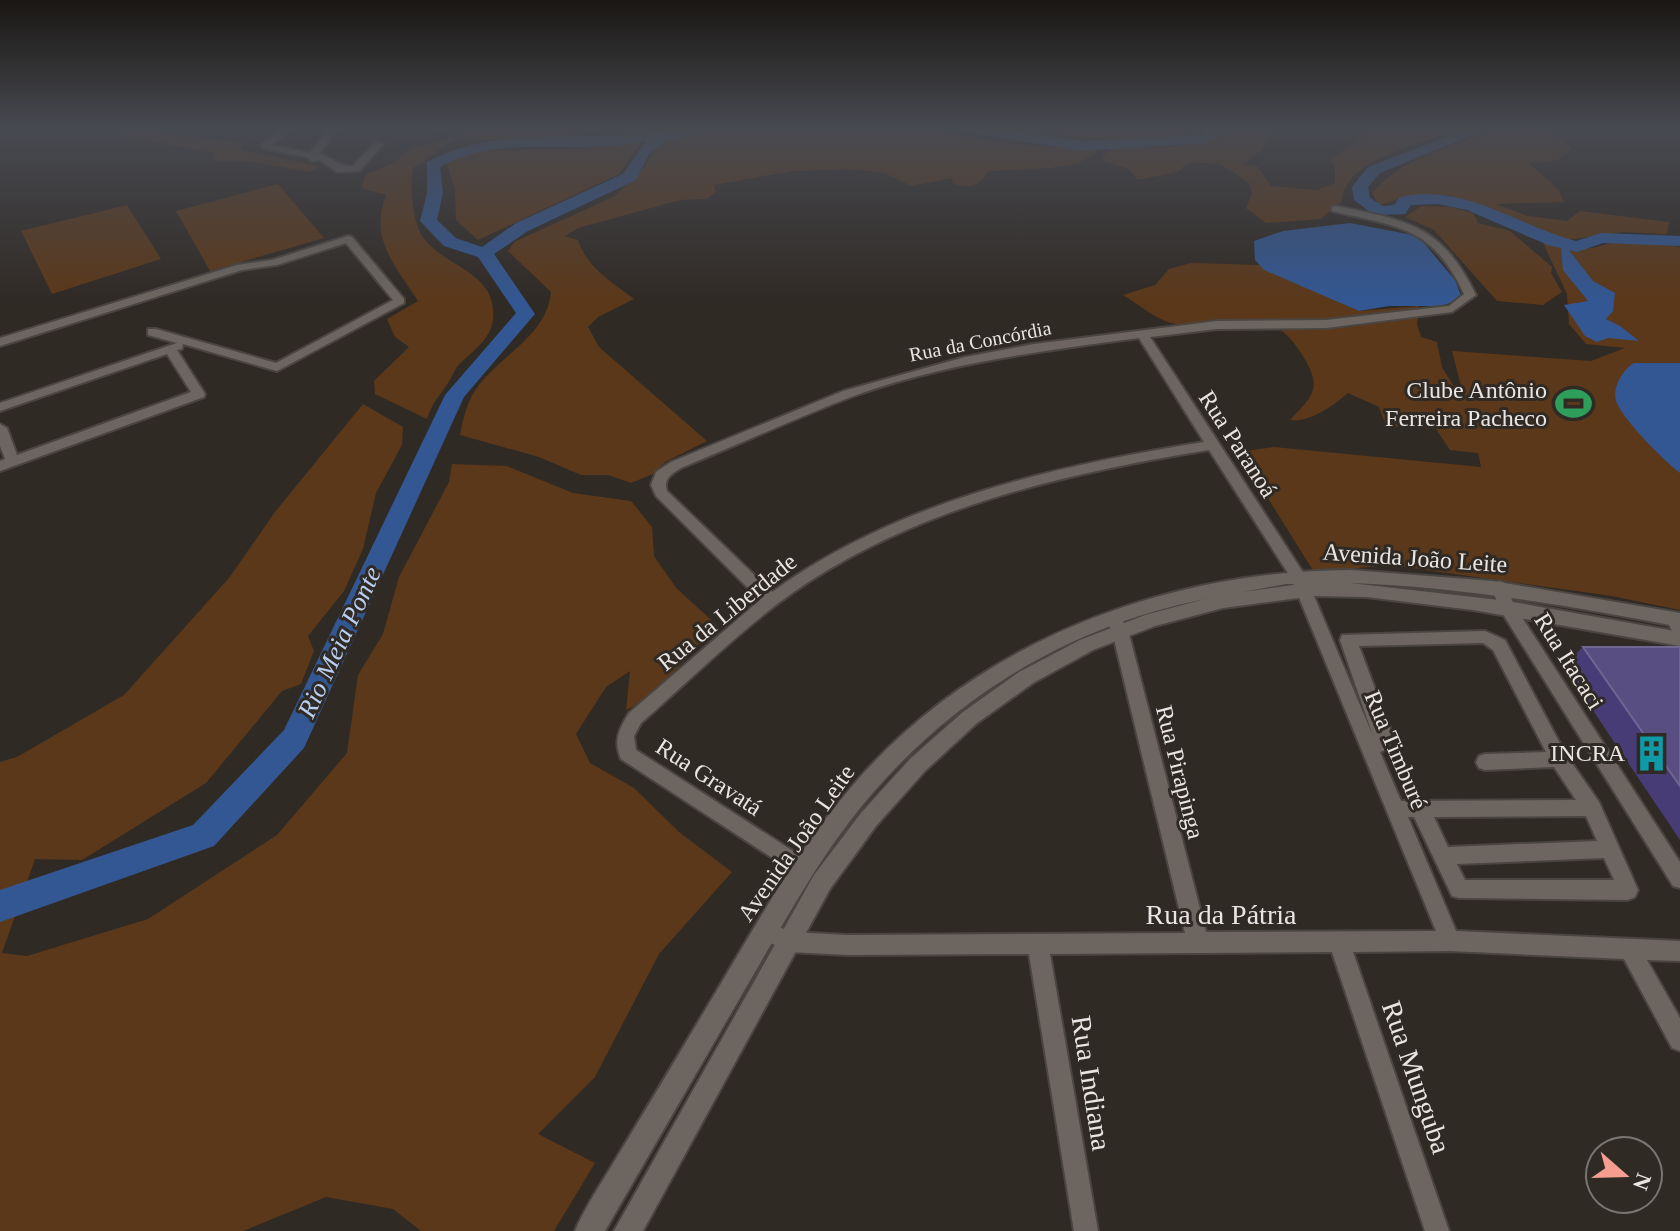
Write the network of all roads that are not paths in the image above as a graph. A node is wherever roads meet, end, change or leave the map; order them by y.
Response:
1 (1336, 209) dead end
2 (152, 332) dead end
3 (1143, 335) junction
4 (186, 341) junction
5 (0, 342) edge
6 (171, 351) junction
7 (0, 407) edge
8 (0, 428) edge
9 (1211, 445) junction
10 (6, 464) edge
11 (1300, 583) junction
12 (1503, 597) junction
13 (771, 601) junction
14 (1115, 623) junction
15 (1679, 627) edge
16 (1362, 679) junction
17 (1345, 692) junction
18 (1367, 744) junction
19 (627, 754) joint
20 (1559, 759) junction
21 (1485, 762) dead end
22 (1419, 807) junction
23 (1592, 808) junction
24 (1395, 809) junction
25 (1609, 849) junction
26 (1443, 856) junction
27 (803, 869) junction
28 (1680, 879) edge
29 (766, 930) junction
30 (1450, 941) junction
31 (788, 942) junction
32 (1198, 942) junction
33 (1339, 942) junction
34 (1038, 944) junction
35 (1631, 951) junction
36 (1680, 951) edge
37 (1680, 1040) edge
38 (589, 1231) edge
39 (628, 1231) edge
40 (1086, 1231) edge
41 (1437, 1231) edge

1 - 3 street, Rua da Concórdia
2 - 4 street
3 - 9 street, Rua Paranoá
3 - 13 street, Rua da Concórdia
4 - 5 street
4 - 6 street
6 - 7 street
6 - 10 street
8 - 10 street
9 - 11 street, Rua Paranoá
9 - 13 street, Rua da Liberdade
11 - 12 street, Avenida João Leite
11 - 14 street, Avenida João Leite
11 - 17 street, Rua Timburé
12 - 15 street, Avenida João Leite
12 - 28 street, Rua Itacaci
13 - 19 street, Rua da Liberdade
14 - 27 street, Avenida João Leite
14 - 31 street, Avenida João Leite
14 - 32 street, Rua Pirapinga
16 - 17 street
16 - 18 street
16 - 20 street
17 - 18 street, Rua Timburé
18 - 24 street, Rua Timburé
19 - 27 street, Rua Gravatá
20 - 21 street
20 - 23 street
22 - 23 street
22 - 24 street
22 - 26 street
23 - 25 street
24 - 30 street, Rua Timburé
25 - 26 street
25 - 26 street
27 - 29 street, Avenida João Leite
29 - 31 street, Rua da Pátria
29 - 38 street, Avenida João Leite
30 - 33 street, Rua da Pátria
30 - 35 street, Rua da Pátria
31 - 34 street, Rua da Pátria
31 - 39 street, Avenida João Leite
32 - 33 street, Rua da Pátria
32 - 34 street, Rua da Pátria
33 - 41 street, Rua Munguba
34 - 40 street, Rua Indiana
35 - 36 street, Rua da Pátria
35 - 37 street

